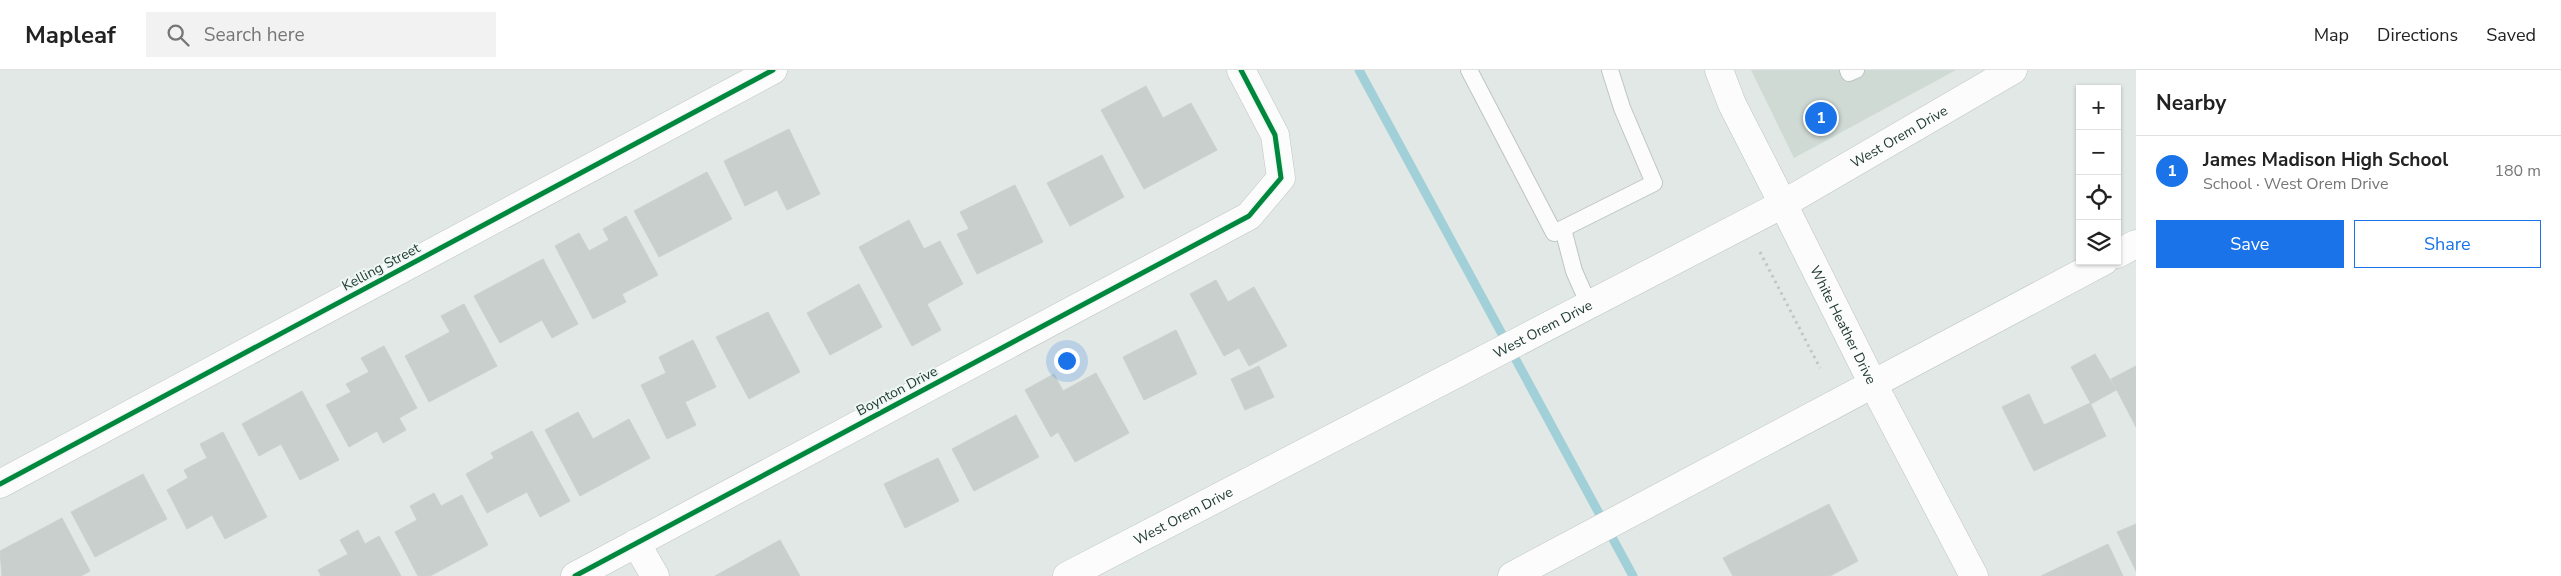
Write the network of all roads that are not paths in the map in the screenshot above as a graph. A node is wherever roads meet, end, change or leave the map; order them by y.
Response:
1 (773, 70) edge
2 (1241, 70) edge
3 (1469, 70) edge
4 (1610, 70) edge
5 (1719, 70) edge
6 (1848, 70) edge
7 (1856, 70) edge
8 (2013, 70) edge
9 (1783, 204) junction
10 (1563, 228) junction
11 (2136, 244) edge
12 (2121, 252) edge
13 (2096, 265) edge
14 (1589, 305) junction
15 (1873, 384) junction
16 (0, 484) edge
17 (636, 543) junction
18 (575, 576) edge
19 (655, 576) edge
20 (1067, 576) edge
21 (1512, 576) edge
22 (1974, 576) edge

1 - 16 street, Kelling Street
2 - 17 street, Boynton Drive
3 - 10 lane
4 - 10 lane
5 - 9 street, White Heather Drive
6 - 7 lane
8 - 9 street, West Orem Drive
9 - 14 street, West Orem Drive
9 - 15 street, White Heather Drive
10 - 14 lane
11 - 12 street
13 - 15 street
14 - 20 street, West Orem Drive
15 - 21 street
15 - 22 street, White Heather Drive
17 - 18 street, Boynton Drive
17 - 19 street

